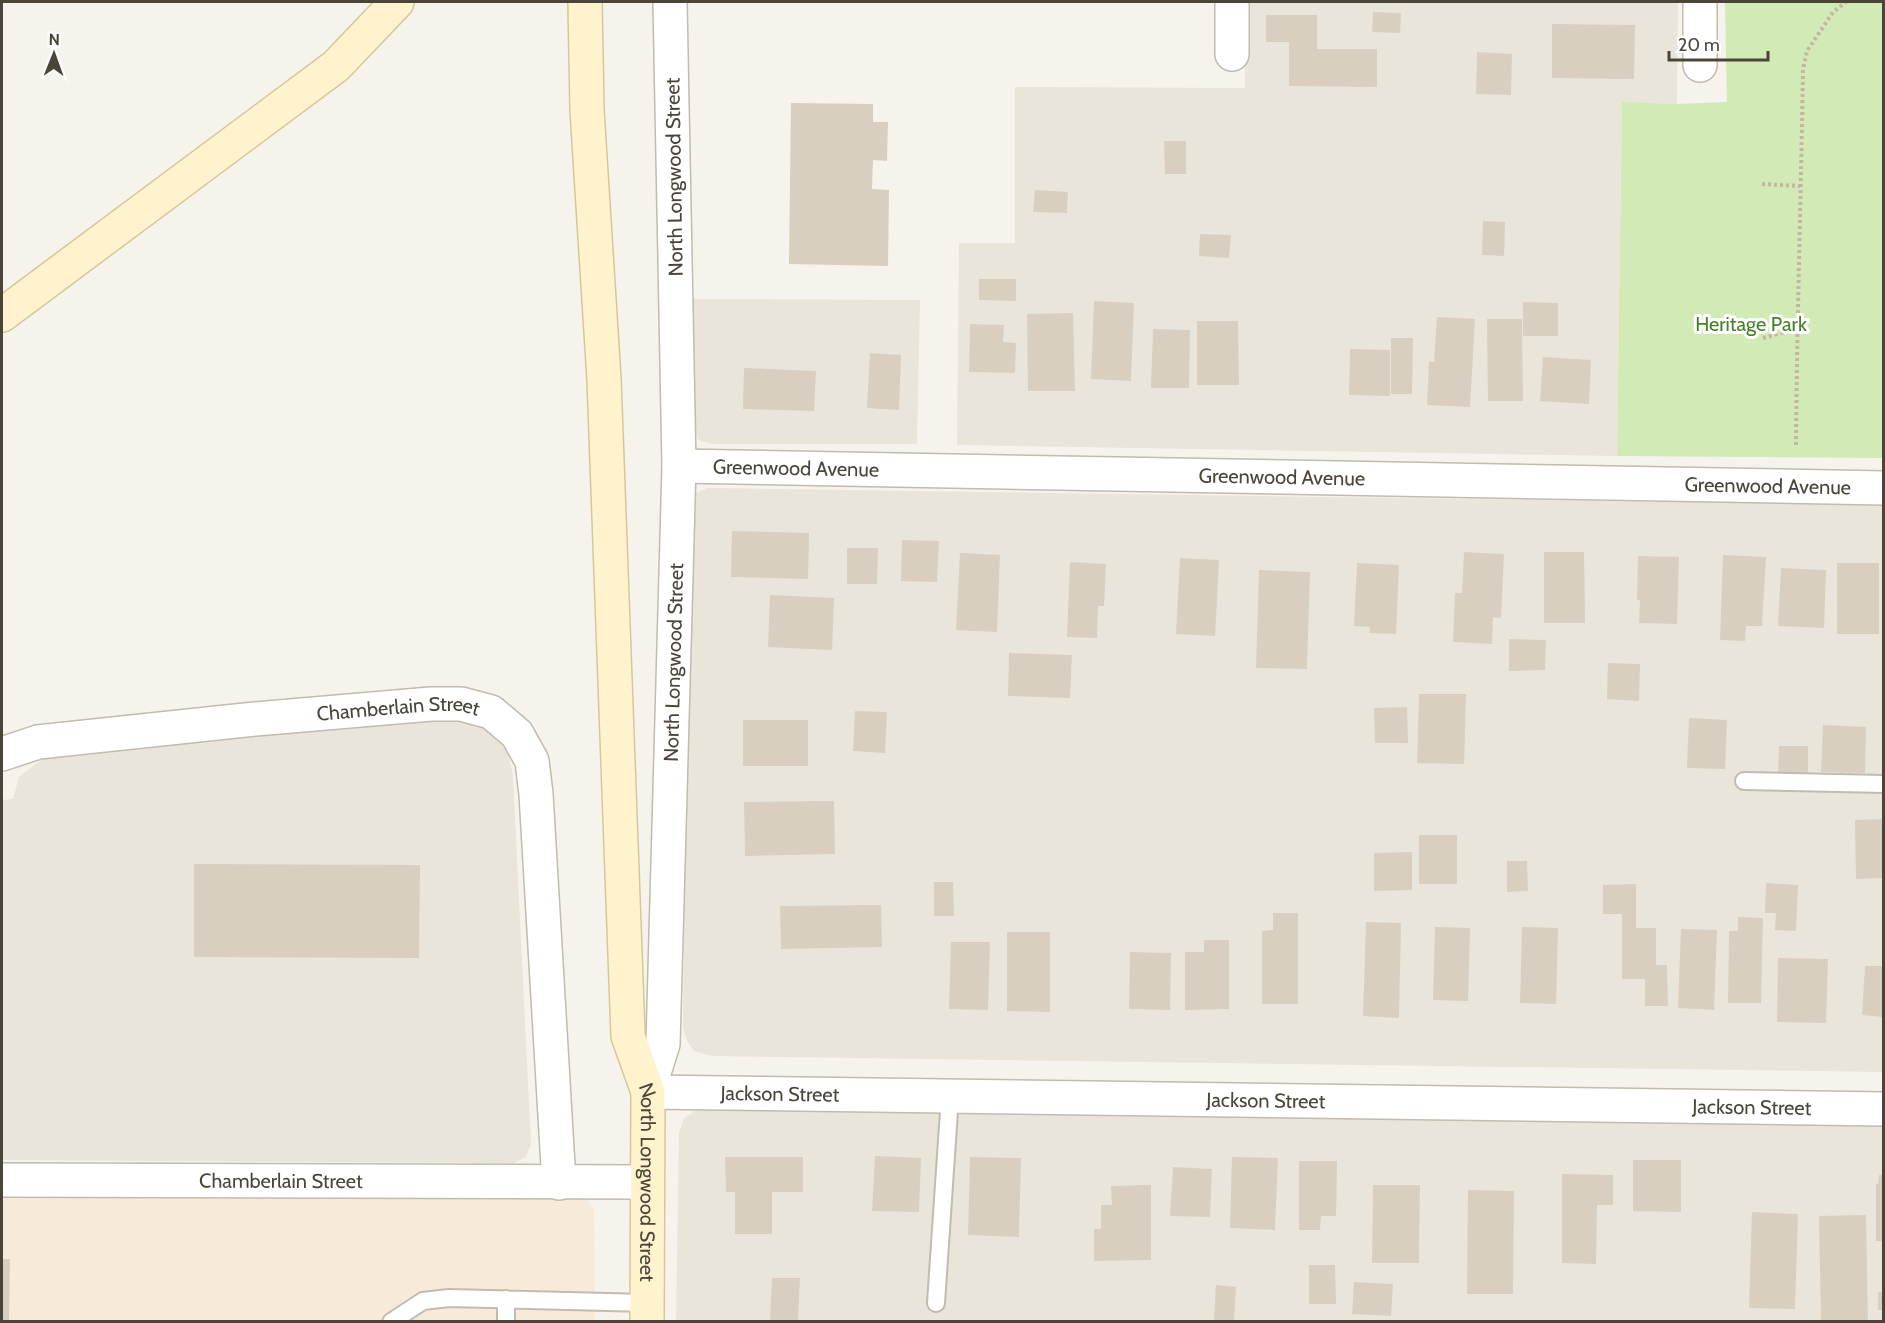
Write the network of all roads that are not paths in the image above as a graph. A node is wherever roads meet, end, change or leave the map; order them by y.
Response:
1 (397, 2) edge
2 (585, 2) edge
3 (670, 2) edge
4 (1232, 2) edge
5 (1700, 2) edge
6 (1232, 54) dead end
7 (1700, 65) dead end
8 (2, 315) edge
9 (680, 466) junction
10 (1884, 488) edge
11 (2, 754) edge
12 (1744, 781) dead end
13 (1884, 784) edge
14 (648, 1092) junction
15 (950, 1096) junction
16 (1884, 1109) edge
17 (2, 1180) edge
18 (646, 1182) junction
19 (560, 1183) junction
20 (506, 1299) junction
21 (936, 1303) dead end
22 (647, 1312) edge
23 (391, 1322) edge
24 (506, 1322) edge

1 - 8 main road
2 - 14 main road
3 - 9 street, North Longwood Street
4 - 6 street
5 - 7 street
9 - 10 street, Greenwood Avenue
9 - 14 street, North Longwood Street
11 - 19 street, Chamberlain Street
12 - 13 lane
14 - 15 street, Jackson Street
14 - 18 main road, North Longwood Street
15 - 16 street, Jackson Street
15 - 21 lane
17 - 19 street, Chamberlain Street
18 - 19 street, Chamberlain Street
18 - 22 main road, North Longwood Street
20 - 22 lane
20 - 23 lane
20 - 24 lane

